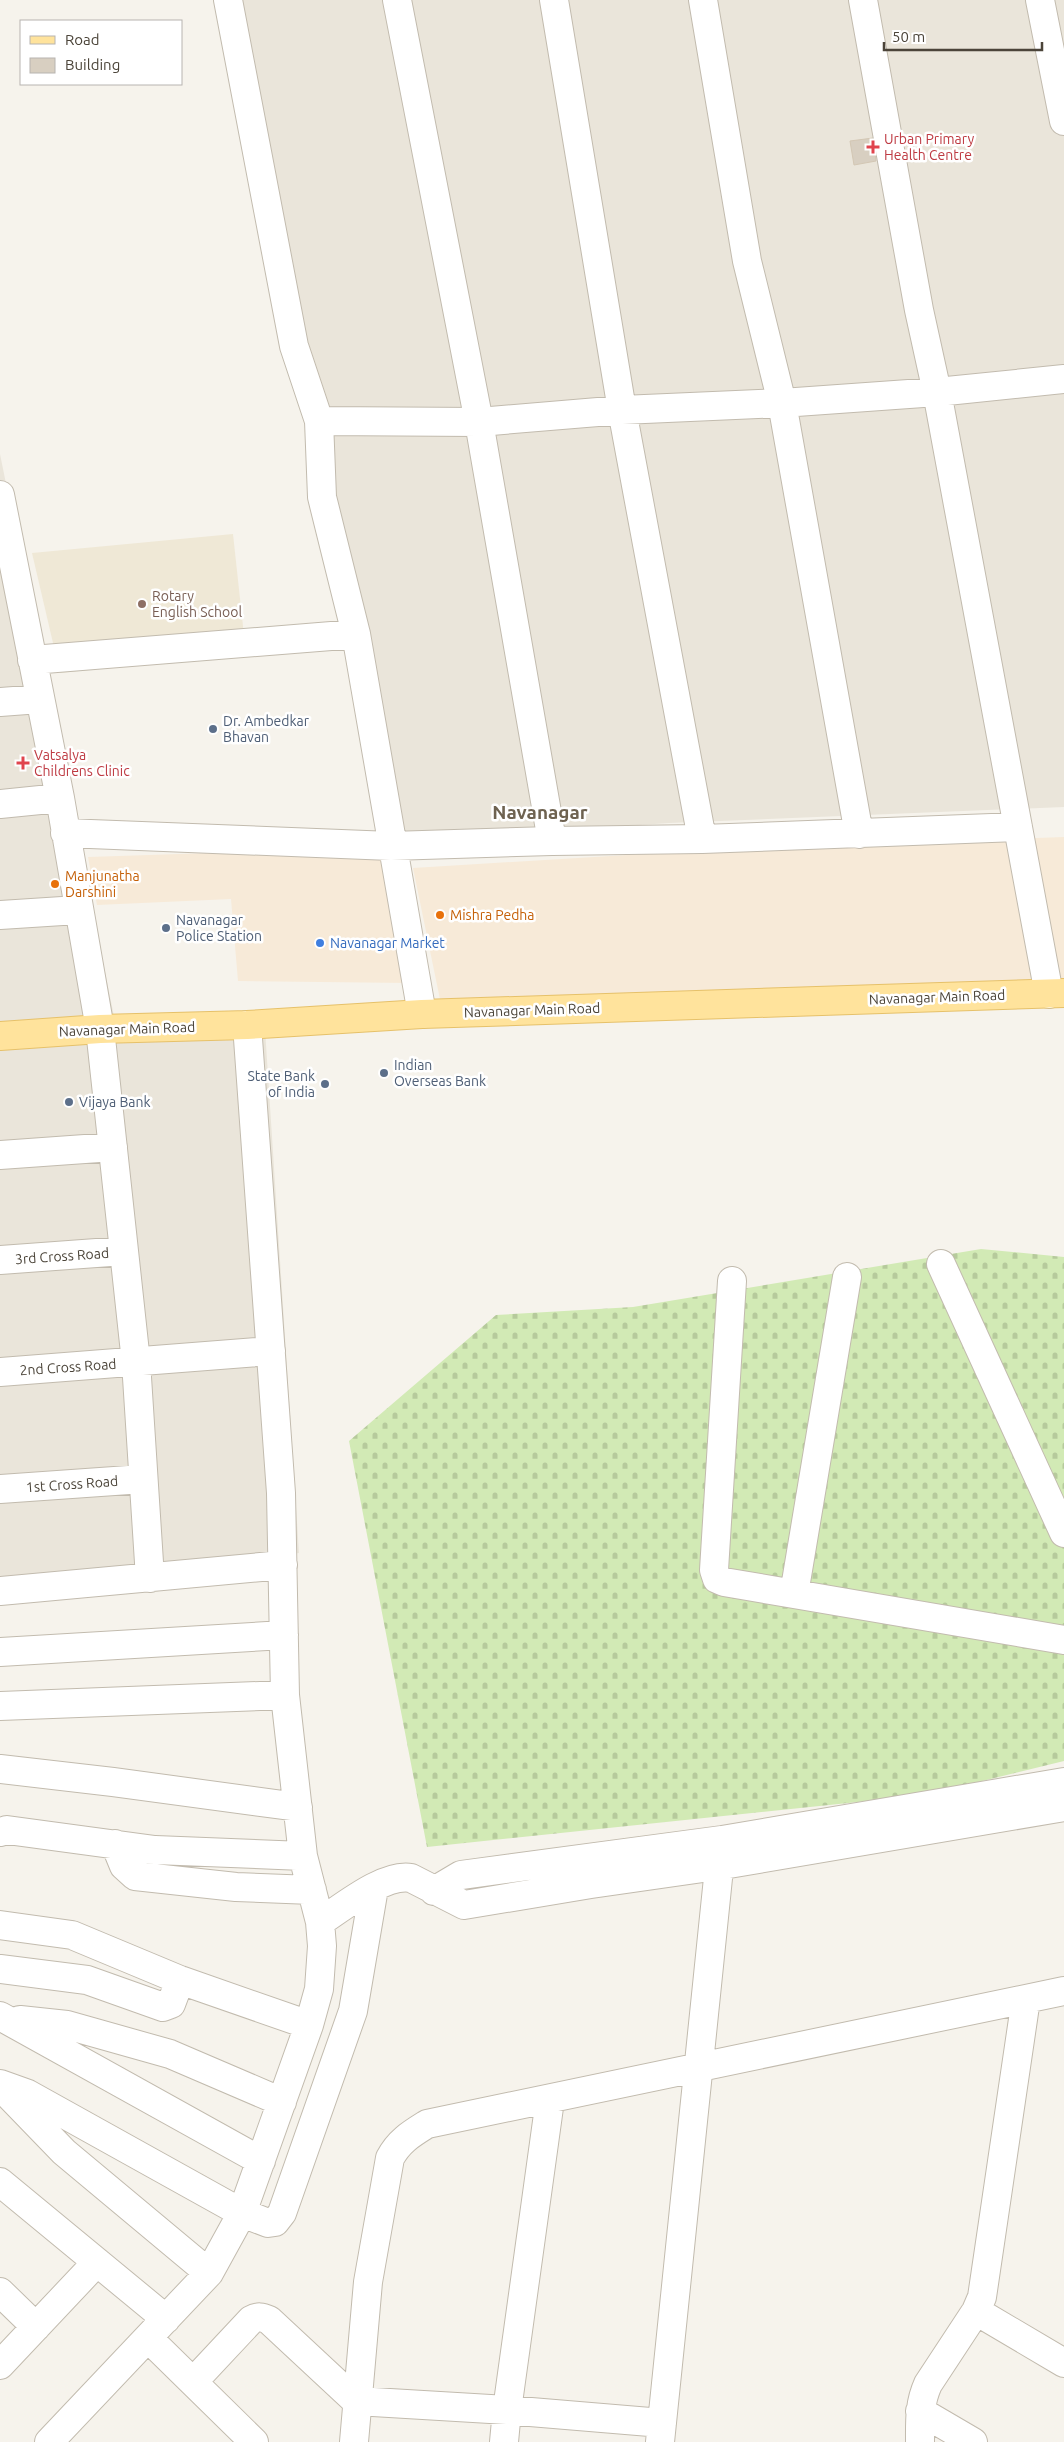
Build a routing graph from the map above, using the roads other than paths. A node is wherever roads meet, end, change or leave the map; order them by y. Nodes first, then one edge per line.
1 (228, 0) edge
2 (397, 0) edge
3 (554, 0) edge
4 (703, 0) edge
5 (863, 0) edge
6 (1040, 0) edge
7 (1064, 121) edge
8 (1064, 379) edge
9 (937, 392) junction
10 (782, 404) junction
11 (622, 410) junction
12 (319, 421) junction
13 (479, 422) junction
14 (0, 496) edge
15 (10, 598) edge
16 (356, 634) junction
17 (32, 660) junction
18 (40, 699) junction
19 (0, 702) edge
20 (60, 798) junction
21 (0, 804) edge
22 (1018, 827) junction
23 (65, 833) junction
24 (859, 834) junction
25 (702, 839) junction
26 (552, 841) junction
27 (392, 846) junction
28 (78, 910) junction
29 (0, 916) edge
30 (1056, 994) edge
31 (422, 1014) junction
32 (247, 1025) junction
33 (100, 1029) junction
34 (0, 1036) edge
35 (113, 1147) junction
36 (0, 1155) edge
37 (124, 1251) junction
38 (0, 1260) edge
39 (940, 1264) dead end
40 (847, 1277) dead end
41 (732, 1281) dead end
42 (271, 1351) junction
43 (136, 1362) junction
44 (0, 1372) edge
45 (143, 1479) junction
46 (0, 1488) edge
47 (1064, 1533) edge
48 (283, 1565) junction
49 (150, 1578) junction
50 (0, 1591) edge
51 (794, 1594) junction
52 (284, 1635) junction
53 (1064, 1640) edge
54 (0, 1652) edge
55 (285, 1695) junction
56 (0, 1706) edge
57 (0, 1769) edge
58 (1064, 1782) edge
59 (1064, 1807) edge
60 (298, 1808) junction
61 (0, 1832) edge
62 (115, 1844) junction
63 (720, 1853) junction
64 (303, 1856) junction
65 (374, 1888) junction
66 (312, 1890) junction
67 (320, 1922) junction
68 (0, 1925) edge
69 (0, 1970) edge
70 (180, 1980) junction
71 (1064, 1991) edge
72 (1026, 1999) junction
73 (6, 2018) edge
74 (309, 2025) junction
75 (697, 2068) junction
76 (0, 2085) edge
77 (550, 2100) junction
78 (282, 2102) junction
79 (261, 2161) junction
80 (0, 2182) edge
81 (242, 2213) junction
82 (97, 2262) junction
83 (209, 2273) junction
84 (0, 2292) edge
85 (976, 2312) junction
86 (36, 2327) junction
87 (157, 2328) junction
88 (1064, 2363) edge
89 (0, 2365) edge
90 (193, 2382) junction
91 (356, 2401) junction
92 (507, 2410) junction
93 (920, 2411) junction
94 (661, 2432) edge
95 (49, 2442) edge
96 (254, 2442) edge
97 (354, 2442) edge
98 (504, 2442) edge
99 (920, 2442) edge
100 (973, 2442) edge

1 - 12 street
2 - 13 street
3 - 11 street
4 - 10 street
5 - 9 street
6 - 7 street
8 - 9 street
9 - 10 street
9 - 22 street
10 - 11 street
10 - 24 street
11 - 13 street
11 - 25 street
12 - 13 street
12 - 16 street
13 - 26 street
14 - 15 street
15 - 17 street
16 - 17 street
16 - 27 street
17 - 18 street
18 - 19 street
18 - 20 street
20 - 21 street
20 - 23 street
22 - 24 street
22 - 30 street
23 - 27 street
23 - 28 street
24 - 25 street
25 - 26 street
26 - 27 street
27 - 31 street
28 - 29 street
28 - 33 street
30 - 31 main road, Navanagar Main Road
31 - 32 main road, Navanagar Main Road
32 - 33 main road, Navanagar Main Road
32 - 42 street
33 - 34 main road, Navanagar Main Road
33 - 35 street
35 - 36 street
35 - 37 street
37 - 38 street, 3rd Cross Road
37 - 43 street
39 - 47 street
40 - 51 street
41 - 51 street
42 - 43 street, 2nd Cross Road
42 - 48 street
43 - 44 street, 2nd Cross Road
43 - 45 street
45 - 46 street, 1st Cross Road
45 - 49 street
48 - 49 street
48 - 52 street
49 - 50 street
51 - 53 street
52 - 54 street
52 - 55 street
55 - 56 street
55 - 60 street
57 - 60 street
58 - 63 street
59 - 63 street
60 - 64 street
61 - 62 street
62 - 64 street
62 - 66 street
63 - 65 street
63 - 75 street
64 - 66 street
65 - 67 street
65 - 81 street
66 - 67 street
67 - 74 street
68 - 70 street
69 - 70 street
70 - 74 street
71 - 72 street
72 - 75 street
72 - 85 street
73 - 78 street
73 - 79 street
74 - 78 street
75 - 77 street
75 - 94 street
76 - 81 street
76 - 83 street
77 - 91 street
77 - 92 street
78 - 79 street
79 - 81 street
80 - 82 street
81 - 83 street
82 - 86 street
82 - 87 street
83 - 87 street
84 - 86 street
85 - 88 street
85 - 93 street
86 - 89 street
87 - 90 street
87 - 95 street
90 - 91 street
90 - 96 street
91 - 92 street
91 - 97 street
92 - 94 street
92 - 98 street
93 - 99 street
93 - 100 street

